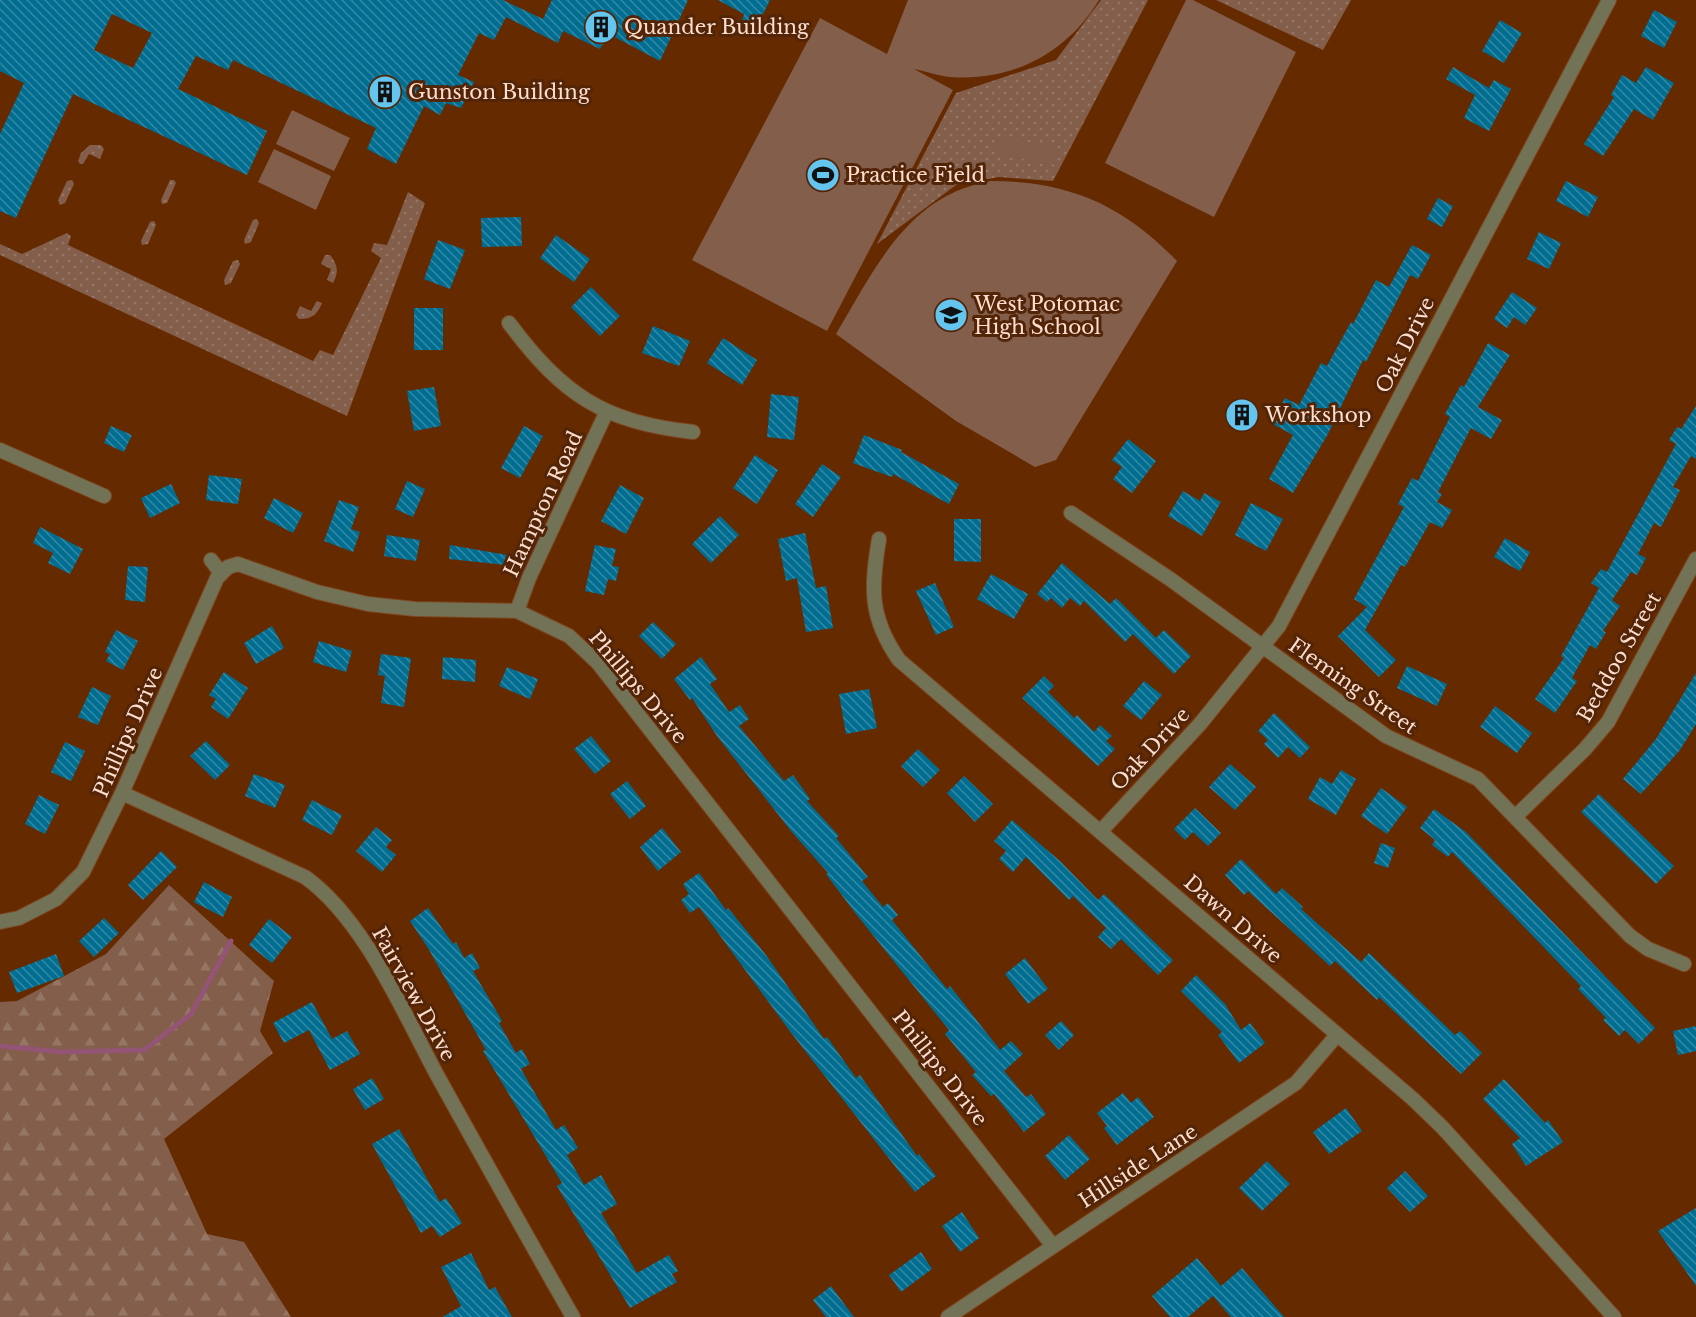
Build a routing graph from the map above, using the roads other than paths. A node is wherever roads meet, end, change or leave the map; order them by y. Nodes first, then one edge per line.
1 (1609, 0) edge
2 (509, 323) dead end
3 (606, 413) junction
4 (693, 432) dead end
5 (0, 450) edge
6 (104, 496) dead end
7 (1071, 513) dead end
8 (879, 539) dead end
9 (1696, 559) edge
10 (211, 560) dead end
11 (221, 573) junction
12 (517, 611) junction
13 (1263, 647) junction
14 (122, 793) junction
15 (1515, 816) junction
16 (1101, 831) junction
17 (0, 922) edge
18 (1684, 964) dead end
19 (1337, 1035) junction
20 (1053, 1246) junction
21 (573, 1317) edge
22 (948, 1317) edge
23 (1614, 1317) edge

1 - 13 street, Oak Drive
2 - 3 street
3 - 4 street
3 - 12 street, Hampton Road
5 - 6 street
7 - 13 street, Fleming Street
8 - 16 street, Dawn Drive
9 - 15 street, Beddoo Street
10 - 11 street
11 - 12 street, Phillips Drive
11 - 14 street, Phillips Drive
12 - 20 street, Phillips Drive
13 - 15 street, Fleming Street
13 - 16 street, Oak Drive
14 - 17 street, Phillips Drive
14 - 21 street, Fairview Drive
15 - 18 street, Fleming Street
16 - 19 street, Dawn Drive
19 - 20 street, Hillside Lane
19 - 23 street, Dawn Drive
20 - 22 street, Hillside Lane

